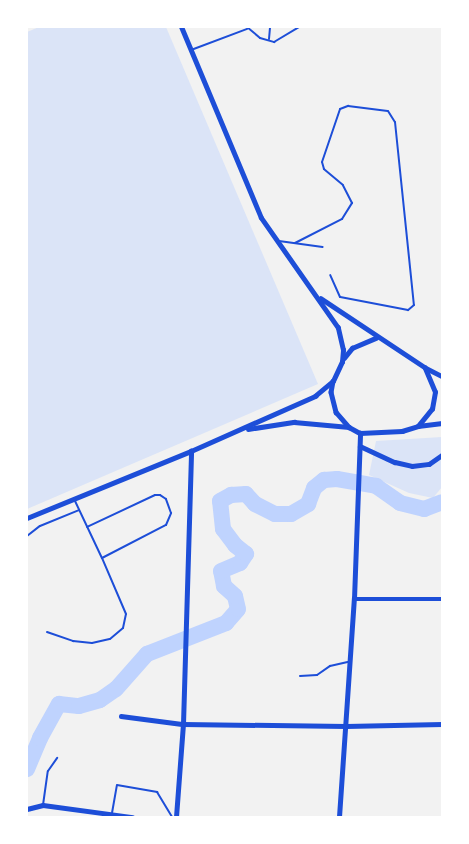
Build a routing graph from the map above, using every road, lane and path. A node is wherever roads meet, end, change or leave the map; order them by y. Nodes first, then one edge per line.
1 (181, 27) edge
2 (270, 27) edge
3 (299, 27) edge
4 (247, 28) edge
5 (268, 40) junction
6 (191, 50) junction
7 (276, 241) junction
8 (295, 243) junction
9 (323, 247) dead end
10 (330, 275) dead end
11 (318, 297) junction
12 (376, 338) junction
13 (342, 362) junction
14 (425, 368) junction
15 (442, 376) edge
16 (333, 381) junction
17 (440, 424) edge
18 (418, 426) junction
19 (349, 427) junction
20 (242, 429) junction
21 (442, 431) edge
22 (360, 433) junction
23 (360, 446) junction
24 (191, 451) junction
25 (442, 454) edge
26 (73, 498) junction
27 (79, 510) junction
28 (27, 518) edge
29 (87, 527) junction
30 (27, 536) edge
31 (102, 558) junction
32 (354, 599) junction
33 (442, 599) edge
34 (47, 632) dead end
35 (351, 662) junction
36 (300, 676) dead end
37 (121, 716) dead end
38 (183, 724) junction
39 (442, 724) edge
40 (346, 726) junction
41 (57, 758) dead end
42 (43, 805) junction
43 (27, 809) edge
44 (112, 814) junction
45 (132, 817) edge
46 (174, 817) edge
47 (339, 817) edge

1 - 6 street
2 - 5 lane
3 - 5 lane
4 - 5 lane
4 - 6 lane
6 - 7 street
7 - 8 lane
7 - 11 street
8 - 9 lane
8 - 10 lane
11 - 12 street
11 - 13 street
12 - 13 street
12 - 14 street
13 - 16 street
14 - 15 street
14 - 18 street
16 - 19 street
16 - 20 street
17 - 18 street
17 - 21 street
18 - 22 street
19 - 20 street
19 - 22 street
20 - 24 street
22 - 23 street
23 - 25 street
23 - 32 street
24 - 26 street
24 - 38 street
26 - 27 lane
26 - 28 street
27 - 29 lane
27 - 30 lane
29 - 31 lane
29 - 31 lane
31 - 34 lane
32 - 33 street
32 - 35 street
35 - 36 lane
35 - 40 street
37 - 38 street
38 - 40 street
38 - 46 street
39 - 40 street
40 - 47 street
41 - 42 lane
42 - 43 street
42 - 44 street
44 - 45 street
44 - 46 lane

